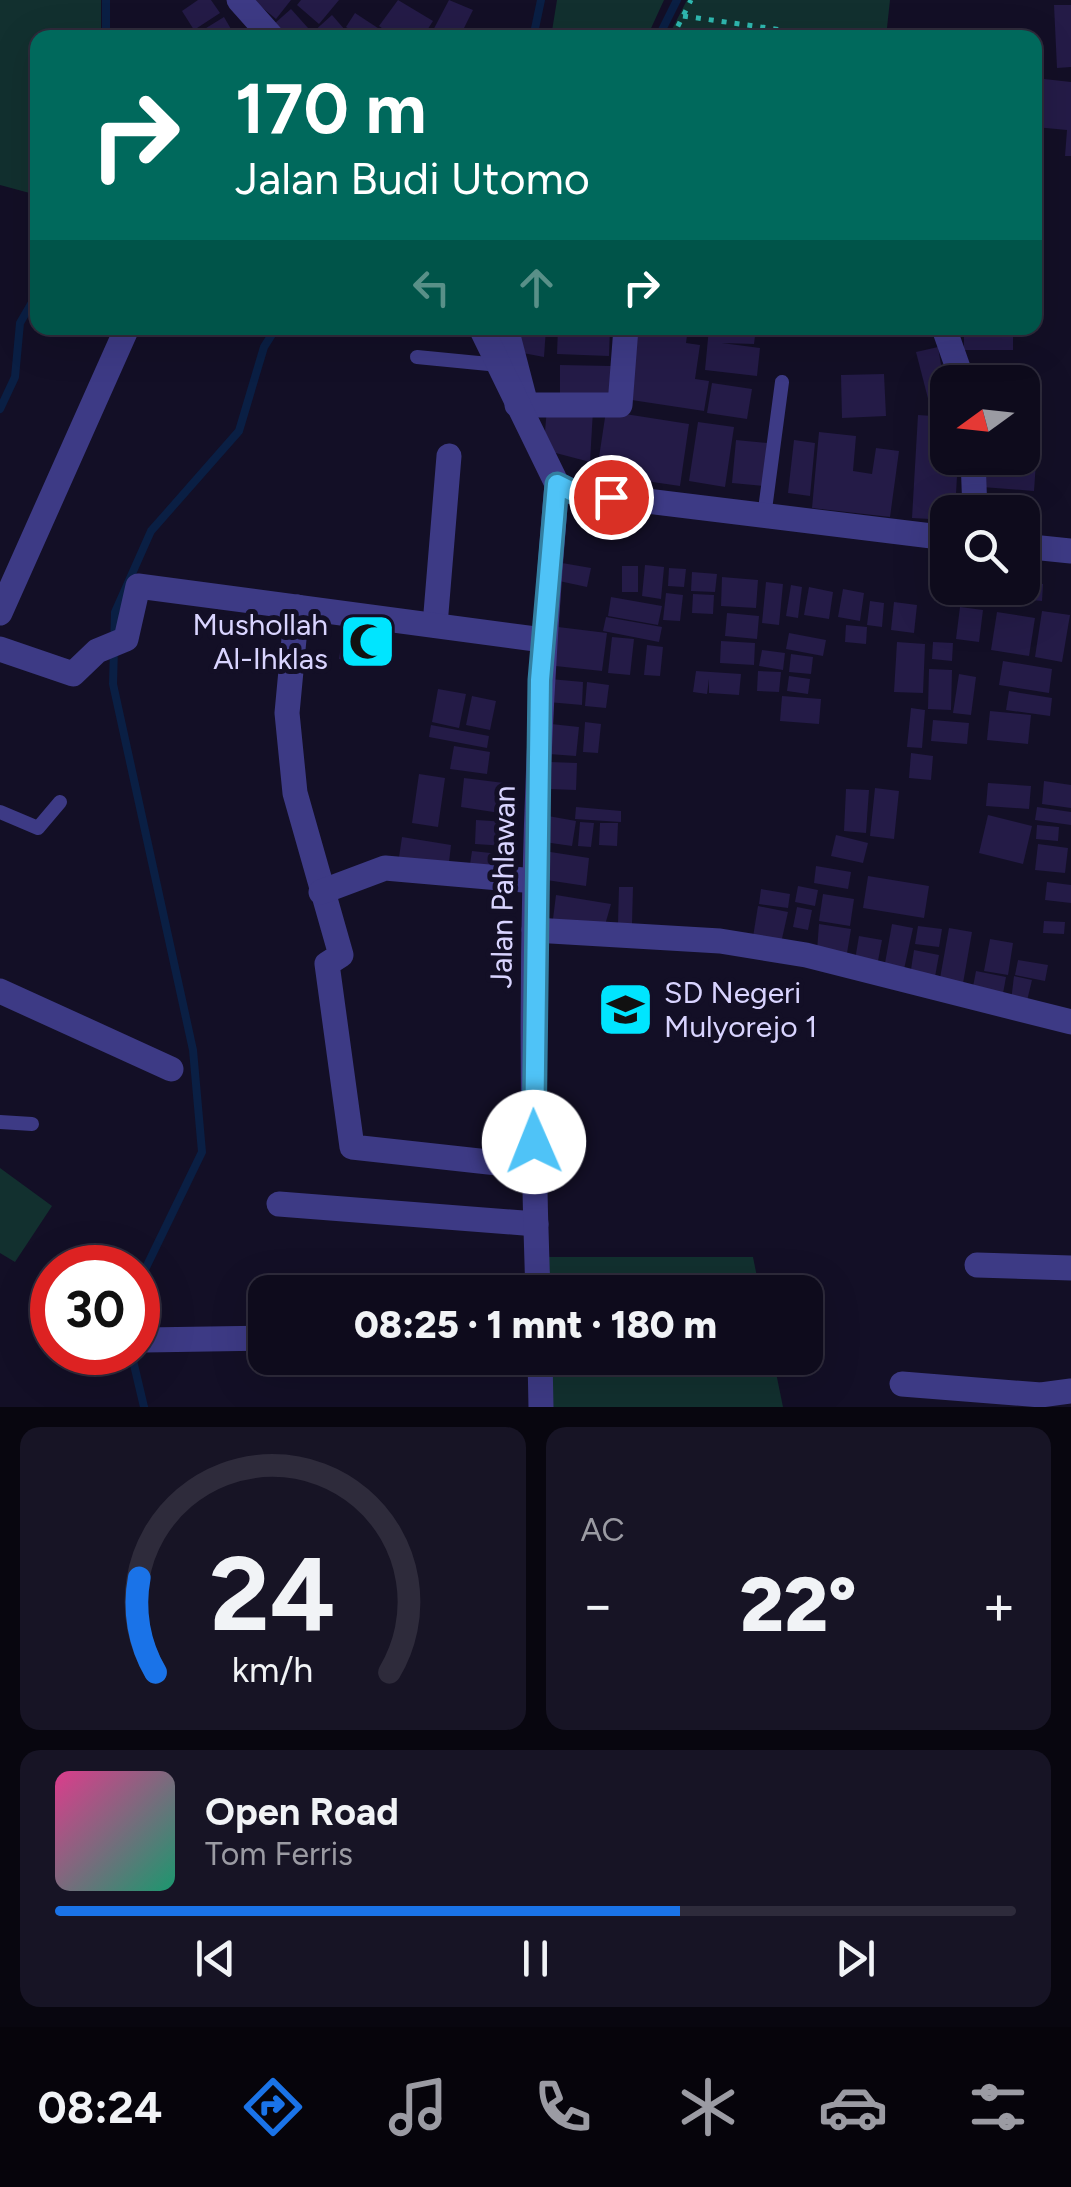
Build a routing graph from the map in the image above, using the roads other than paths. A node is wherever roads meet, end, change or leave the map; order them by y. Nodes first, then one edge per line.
1 (240, 0) edge
2 (266, 30) edge
3 (123, 335) edge
4 (484, 335) edge
5 (507, 335) edge
6 (625, 335) edge
7 (946, 335) edge
8 (417, 357) dead end
9 (957, 365) edge
10 (498, 366) junction
11 (782, 382) dead end
12 (521, 403) junction
13 (449, 456) dead end
14 (557, 484) junction
15 (764, 517) junction
16 (930, 536) edge
17 (1040, 548) edge
18 (1071, 551) edge
19 (297, 607) junction
20 (0, 613) edge
21 (435, 625) junction
22 (543, 640) junction
23 (0, 650) edge
24 (60, 802) dead end
25 (0, 812) edge
26 (535, 881) junction
27 (321, 892) junction
28 (534, 930) junction
29 (0, 991) edge
30 (1071, 1022) edge
31 (170, 1070) dead end
32 (0, 1122) edge
33 (32, 1124) dead end
34 (534, 1167) junction
35 (279, 1204) dead end
36 (536, 1224) junction
37 (976, 1265) dead end
38 (1071, 1268) edge
39 (538, 1275) edge
40 (248, 1338) edge
41 (160, 1340) edge
42 (540, 1375) edge
43 (902, 1384) dead end
44 (1071, 1391) edge
45 (540, 1407) edge

1 - 2 street
3 - 20 street
4 - 10 street
5 - 12 street
6 - 12 street
7 - 9 street
8 - 10 lane
10 - 12 street
11 - 15 lane
12 - 14 street
13 - 21 street
14 - 15 street
14 - 22 street, Jalan Pahlawan
15 - 16 street
17 - 18 street
19 - 21 street
19 - 23 street
19 - 27 street
21 - 22 street
22 - 26 street, Jalan Pahlawan
24 - 25 lane
26 - 27 street
26 - 28 street, Jalan Pahlawan
27 - 34 street
28 - 30 street
28 - 34 street, Jalan Pahlawan
29 - 31 street
32 - 33 lane
34 - 36 street, Jalan Pahlawan
35 - 36 street
36 - 39 street, Jalan Pahlawan
37 - 38 street
40 - 41 street
42 - 45 street
43 - 44 street

